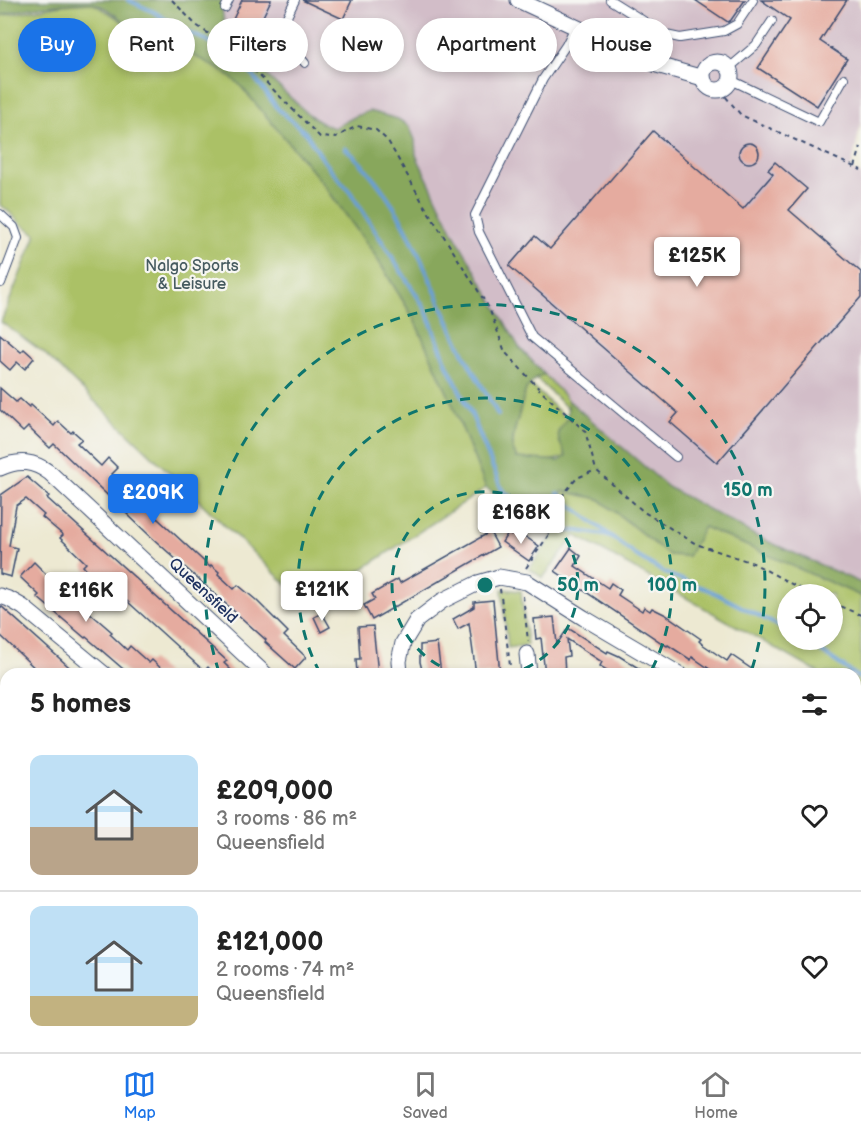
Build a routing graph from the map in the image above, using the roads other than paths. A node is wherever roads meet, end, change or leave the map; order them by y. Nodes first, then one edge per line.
1 (229, 0) edge
2 (295, 0) edge
3 (518, 0) edge
4 (610, 0) edge
5 (753, 0) edge
6 (225, 8) dead end
7 (286, 18) edge
8 (772, 21) dead end
9 (569, 24) edge
10 (569, 39) edge
11 (673, 70) edge
12 (703, 78) junction
13 (844, 78) dead end
14 (727, 79) junction
15 (0, 214) edge
16 (1, 283) edge
17 (676, 457) dead end
18 (0, 468) edge
19 (0, 597) edge
20 (526, 654) dead end
21 (97, 668) edge
22 (259, 668) edge
23 (400, 668) edge
24 (528, 668) edge
25 (670, 668) edge

1 - 6 lane
2 - 7 lane
3 - 9 street
4 - 5 lane
8 - 14 lane
10 - 17 lane
11 - 12 street
12 - 14 street
12 - 14 street
13 - 14 lane
15 - 16 lane
18 - 22 street, Queensfield
19 - 21 street
20 - 24 street
23 - 25 street

